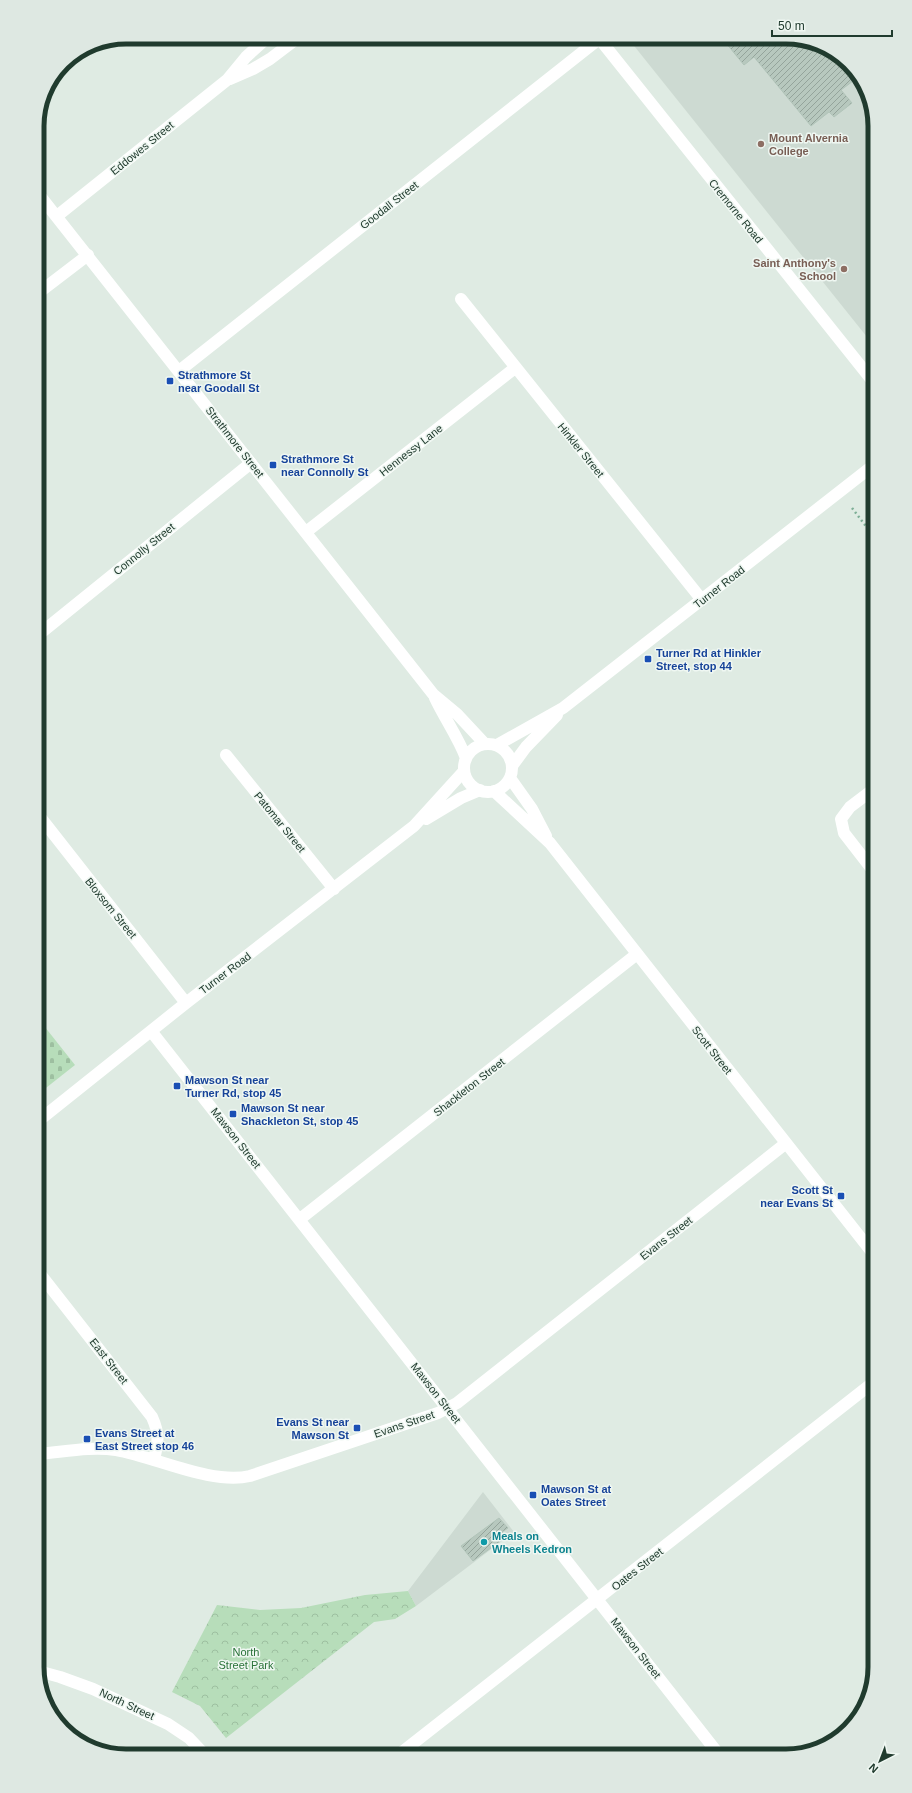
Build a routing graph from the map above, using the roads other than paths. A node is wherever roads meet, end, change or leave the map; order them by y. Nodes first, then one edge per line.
1 (260, 44) edge
2 (289, 44) edge
3 (591, 44) edge
4 (604, 44) edge
5 (227, 80) junction
6 (44, 200) edge
7 (57, 216) junction
8 (88, 255) junction
9 (44, 289) edge
10 (461, 299) dead end
11 (515, 368) junction
12 (179, 371) junction
13 (868, 375) edge
14 (251, 463) junction
15 (868, 470) edge
16 (306, 532) junction
17 (702, 600) junction
18 (44, 630) edge
19 (433, 694) junction
20 (563, 708) junction
21 (491, 744) junction
22 (226, 755) dead end
23 (466, 758) junction
24 (464, 771) junction
25 (511, 772) junction
26 (480, 790) junction
27 (494, 791) junction
28 (868, 793) edge
29 (44, 822) edge
30 (414, 826) junction
31 (550, 843) junction
32 (868, 864) edge
33 (334, 890) junction
34 (637, 954) junction
35 (186, 1003) junction
36 (151, 1031) junction
37 (44, 1116) edge
38 (785, 1144) junction
39 (300, 1219) junction
40 (868, 1247) edge
41 (44, 1279) edge
42 (868, 1387) edge
43 (448, 1408) junction
44 (44, 1453) edge
45 (154, 1460) junction
46 (598, 1599) junction
47 (45, 1673) edge
48 (199, 1749) edge
49 (406, 1749) edge
50 (715, 1749) edge

1 - 5 street, Eddowes Street
2 - 5 street, Eddowes Street
3 - 12 street, Goodall Street
4 - 13 street, Cremorne Road
5 - 7 street, Eddowes Street
6 - 7 street, Strathmore Street
7 - 8 street, Strathmore Street
8 - 9 street
8 - 12 street, Strathmore Street
10 - 11 street, Hinkler Street
11 - 16 street, Hennessy Lane
11 - 17 street, Hinkler Street
12 - 14 street, Strathmore Street
14 - 16 street, Strathmore Street
14 - 18 street, Connolly Street
15 - 17 street, Turner Road
16 - 19 street, Strathmore Street
17 - 20 street, Turner Road
19 - 21 street, Strathmore Street
19 - 23 street, Strathmore Street
20 - 21 street, Turner Road
20 - 25 street, Turner Road
21 - 23 street, Turner Road
21 - 25 street
22 - 33 street, Patomar Street
23 - 24 street
24 - 26 street
24 - 30 street, Turner Road
25 - 27 street, Turner Road
25 - 31 street, Scott Street
26 - 27 street, Turner Road
26 - 30 street, Turner Road
27 - 31 street, Scott Street
28 - 32 street
29 - 35 street, Bloxsom Street
30 - 33 street, Turner Road
31 - 34 street, Scott Street
33 - 35 street, Turner Road
34 - 38 street, Scott Street
34 - 39 street, Shackleton Street
35 - 36 street, Turner Road
36 - 37 street, Turner Road
36 - 39 street, Mawson Street
38 - 40 street, Scott Street
38 - 43 street, Evans Street
39 - 43 street, Mawson Street
41 - 45 street, East Street
42 - 46 street, Oates Street
43 - 45 street, Evans Street
43 - 46 street, Mawson Street
44 - 45 street, Evans Street
46 - 49 street, Oates Street
46 - 50 street, Mawson Street
47 - 48 street, North Street

